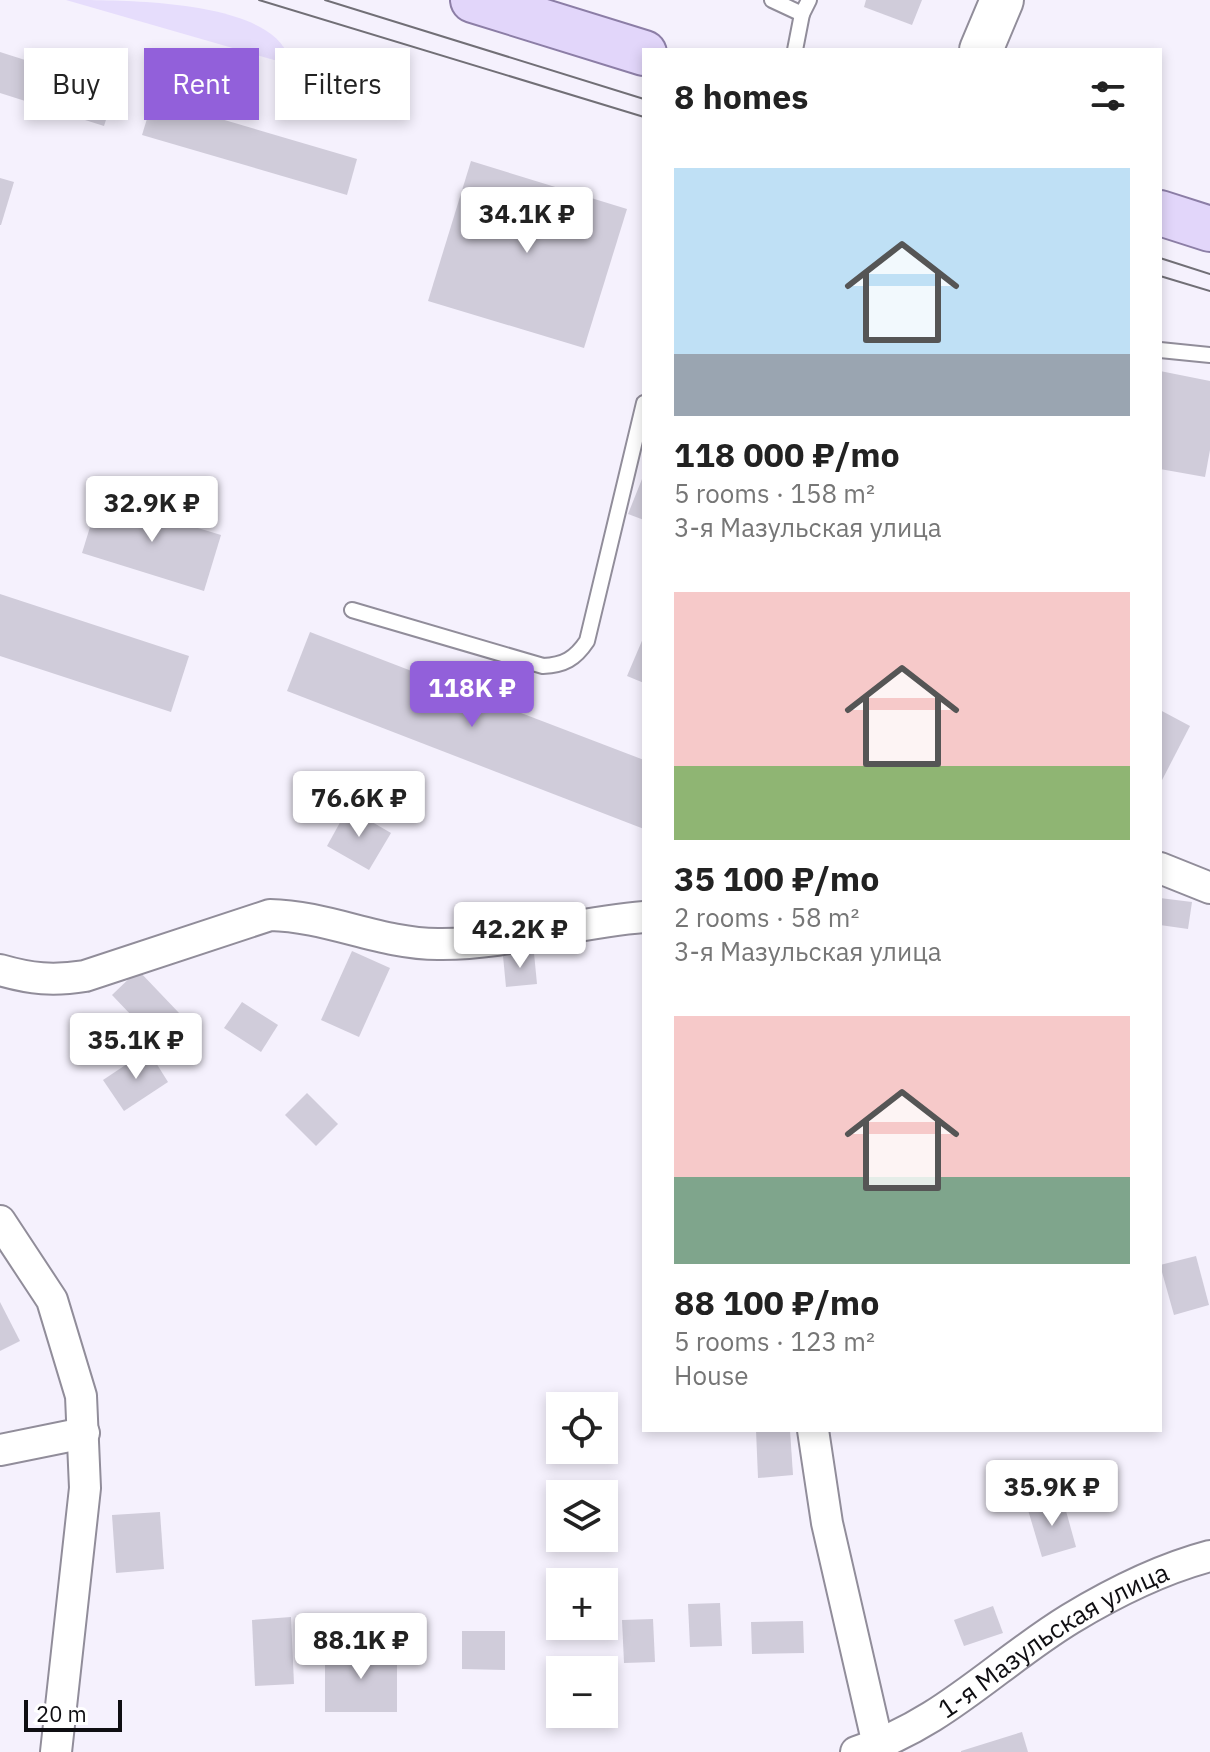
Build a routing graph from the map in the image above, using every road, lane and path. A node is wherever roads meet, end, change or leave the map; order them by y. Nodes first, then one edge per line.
1 (473, 0) edge
2 (772, 0) edge
3 (1002, 0) edge
4 (806, 7) edge
5 (796, 48) edge
6 (982, 48) edge
7 (642, 52) edge
8 (1162, 214) edge
9 (1210, 229) edge
10 (1162, 350) edge
11 (1210, 355) edge
12 (642, 411) edge
13 (352, 610) dead end
14 (1162, 869) edge
15 (1210, 888) edge
16 (642, 917) edge
17 (0, 970) edge
18 (0, 1221) edge
19 (813, 1432) edge
20 (84, 1433) junction
21 (0, 1450) edge
22 (1210, 1556) edge
23 (867, 1748) edge
24 (56, 1752) edge

1 - 7 main road
2 - 4 lane
3 - 6 street
4 - 5 lane
8 - 9 main road
10 - 11 lane
12 - 13 lane
14 - 15 street
16 - 17 street
18 - 20 street
19 - 23 street
20 - 21 street
20 - 24 street
22 - 23 street, 1-я Мазульская улица

